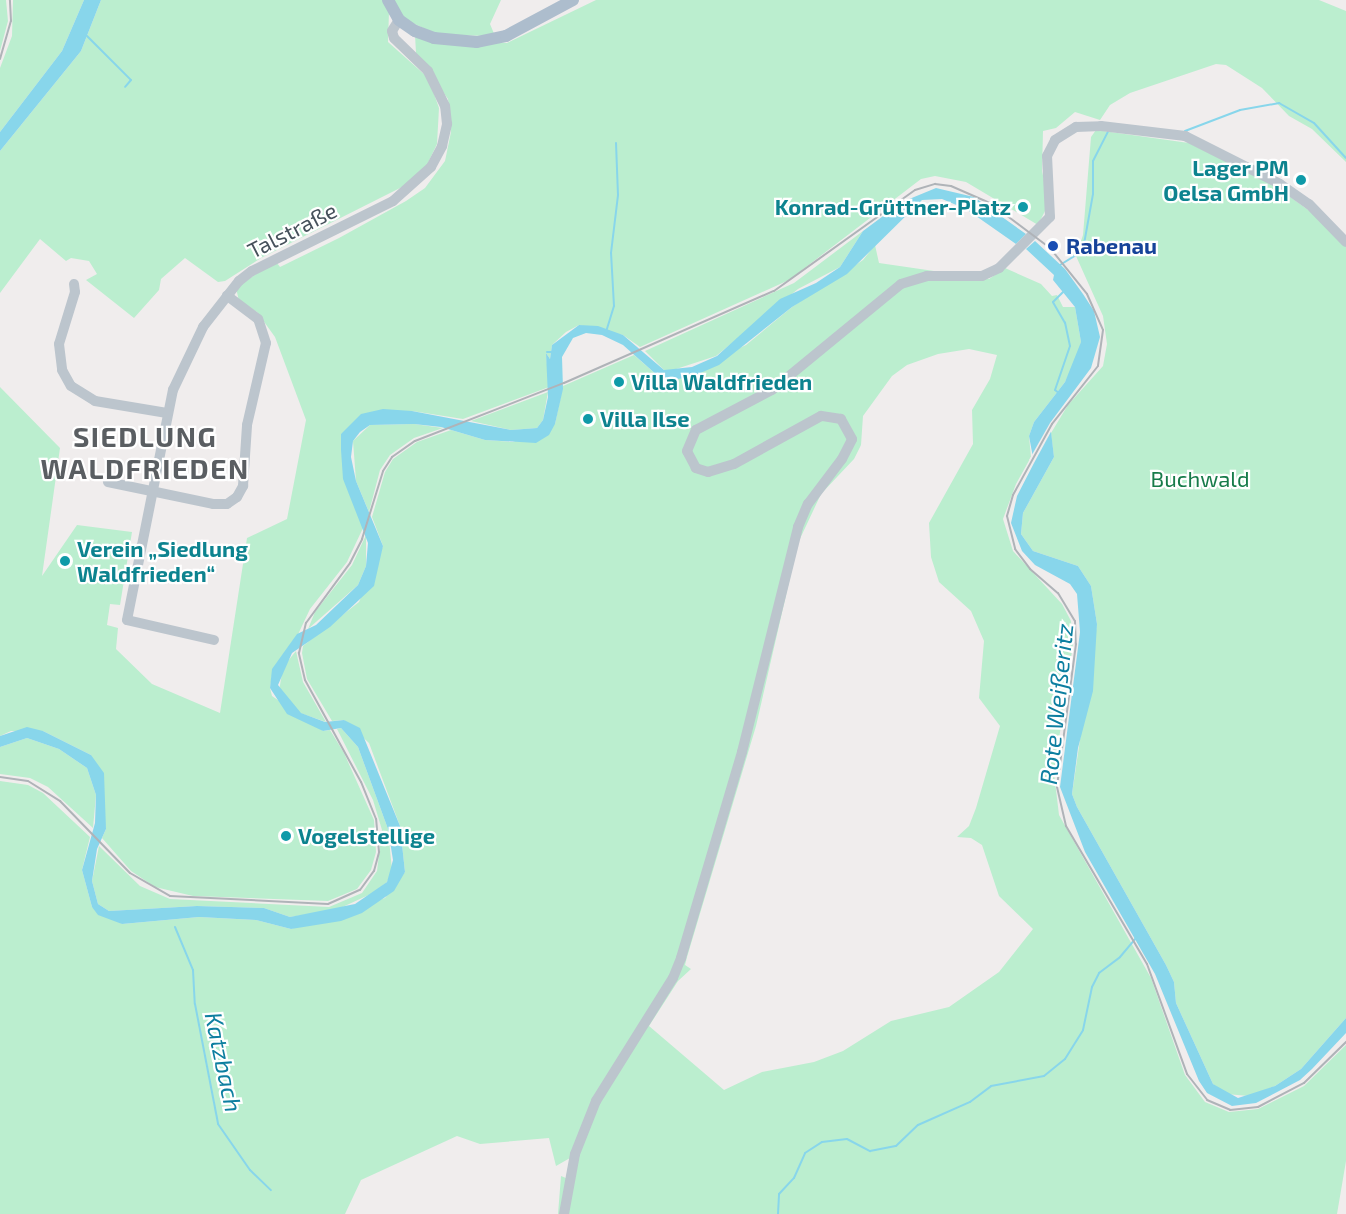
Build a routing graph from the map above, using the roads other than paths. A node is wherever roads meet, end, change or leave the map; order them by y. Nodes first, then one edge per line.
1 (388, 0) edge
2 (573, 0) edge
3 (399, 20) junction
4 (1346, 242) edge
5 (74, 284) dead end
6 (227, 296) junction
7 (167, 413) junction
8 (108, 482) dead end
9 (151, 492) junction
10 (214, 640) dead end
11 (564, 1214) edge

1 - 3 main road
2 - 3 main road
3 - 6 street, Talstraße
4 - 11 street
5 - 7 street
6 - 7 street, Talstraße
6 - 9 street
7 - 9 street, Talstraße
8 - 9 street
9 - 10 street, Talstraße

